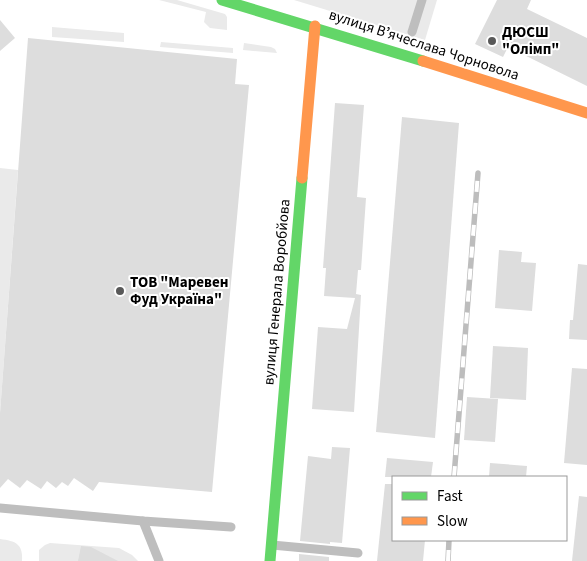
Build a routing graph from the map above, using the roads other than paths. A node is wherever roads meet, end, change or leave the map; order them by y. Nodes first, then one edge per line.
1 (222, 0) edge
2 (422, 0) edge
3 (315, 26) junction
4 (412, 32) dead end
5 (587, 113) edge
6 (0, 508) edge
7 (143, 521) junction
8 (231, 527) dead end
9 (271, 545) junction
10 (358, 553) dead end
11 (159, 561) edge
12 (270, 561) edge

1 - 3 street, вулиця Вʼячеслава Чорновола
2 - 4 lane
3 - 5 street, вулиця Вʼячеслава Чорновола
3 - 9 street, вулиця Генерала Воробйова
6 - 7 lane
7 - 8 lane
7 - 11 lane
9 - 10 lane
9 - 12 street, вулиця Генерала Воробйова

